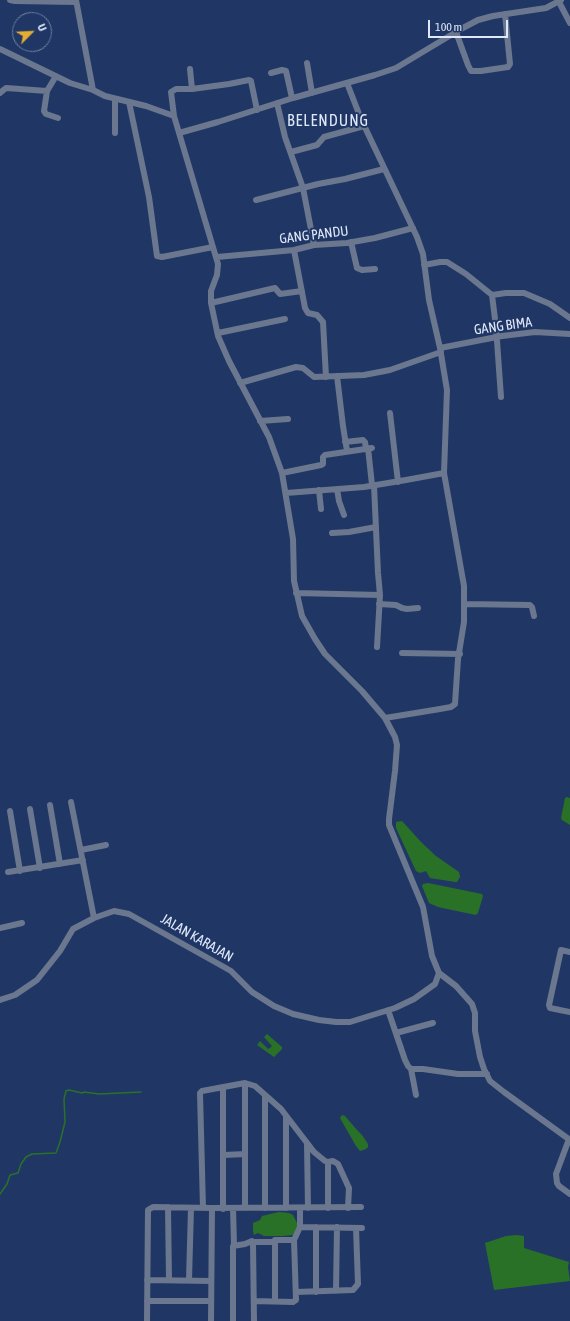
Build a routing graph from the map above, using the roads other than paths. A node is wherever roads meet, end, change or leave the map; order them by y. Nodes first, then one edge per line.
1 (10, 0) edge
2 (76, 1) edge
3 (560, 1) edge
4 (505, 14) junction
5 (570, 23) edge
6 (456, 32) junction
7 (0, 49) edge
8 (307, 63) dead end
9 (190, 69) dead end
10 (271, 73) dead end
11 (56, 76) junction
12 (347, 83) junction
13 (192, 89) junction
14 (93, 90) junction
15 (48, 91) junction
16 (0, 93) edge
17 (312, 93) junction
18 (292, 98) junction
19 (115, 99) junction
20 (129, 102) junction
21 (277, 103) junction
22 (257, 110) junction
23 (174, 116) junction
24 (58, 118) dead end
25 (364, 126) junction
26 (115, 133) dead end
27 (179, 133) junction
28 (291, 152) junction
29 (384, 169) junction
30 (303, 188) junction
31 (256, 200) dead end
32 (412, 228) junction
33 (351, 242) junction
34 (314, 245) junction
35 (213, 247) junction
36 (294, 250) junction
37 (217, 257) junction
38 (424, 265) junction
39 (375, 268) dead end
40 (302, 291) junction
41 (492, 295) junction
42 (211, 303) junction
43 (570, 318) edge
44 (285, 319) dead end
45 (218, 333) junction
46 (570, 334) edge
47 (497, 338) junction
48 (440, 350) junction
49 (337, 376) junction
50 (326, 377) junction
51 (240, 383) junction
52 (501, 397) dead end
53 (390, 413) dead end
54 (288, 419) dead end
55 (260, 421) junction
56 (345, 442) junction
57 (369, 448) junction
58 (347, 451) junction
59 (282, 473) junction
60 (444, 473) junction
61 (398, 482) junction
62 (373, 485) junction
63 (337, 489) junction
64 (319, 490) junction
65 (286, 493) junction
66 (321, 509) dead end
67 (344, 516) dead end
68 (376, 528) junction
69 (332, 533) dead end
70 (296, 593) junction
71 (380, 595) junction
72 (379, 604) junction
73 (465, 604) junction
74 (418, 608) dead end
75 (534, 616) dead end
76 (377, 647) dead end
77 (402, 653) dead end
78 (460, 654) junction
79 (384, 718) junction
80 (71, 802) dead end
81 (50, 805) dead end
82 (30, 809) dead end
83 (10, 811) dead end
84 (106, 845) dead end
85 (81, 850) junction
86 (83, 860) junction
87 (60, 864) junction
88 (40, 868) junction
89 (20, 871) junction
90 (8, 872) dead end
91 (94, 918) junction
92 (22, 923) dead end
93 (0, 928) edge
94 (570, 952) edge
95 (438, 973) junction
96 (0, 1000) edge
97 (388, 1010) junction
98 (570, 1011) edge
99 (433, 1023) dead end
100 (396, 1033) junction
101 (411, 1069) junction
102 (487, 1074) junction
103 (245, 1083) junction
104 (223, 1087) junction
105 (265, 1095) junction
106 (416, 1095) dead end
107 (286, 1117) junction
108 (570, 1140) edge
109 (307, 1143) junction
110 (245, 1154) junction
111 (224, 1155) junction
112 (328, 1162) junction
113 (570, 1194) edge
114 (168, 1207) junction
115 (361, 1207) dead end
116 (191, 1208) junction
117 (203, 1208) junction
118 (212, 1208) junction
119 (224, 1208) junction
120 (233, 1208) junction
121 (245, 1208) junction
122 (266, 1208) junction
123 (286, 1208) junction
124 (300, 1208) junction
125 (308, 1208) junction
126 (328, 1208) junction
127 (348, 1208) junction
128 (300, 1227) junction
129 (316, 1227) junction
130 (337, 1227) junction
131 (294, 1240) junction
132 (253, 1242) junction
133 (275, 1242) junction
134 (234, 1245) junction
135 (147, 1280) junction
136 (169, 1280) junction
137 (189, 1280) junction
138 (211, 1281) junction
139 (336, 1291) junction
140 (296, 1292) junction
141 (316, 1292) junction
142 (147, 1301) junction
143 (211, 1301) junction
144 (254, 1301) junction
145 (275, 1301) junction
146 (147, 1321) edge
147 (211, 1321) edge
148 (233, 1321) edge
149 (254, 1321) edge

1 - 2 street
2 - 14 street
3 - 4 street
3 - 5 street
4 - 6 street
4 - 6 street
6 - 12 street
7 - 11 street
8 - 17 street
9 - 13 street
10 - 18 street
11 - 14 street
11 - 15 street
12 - 17 street
12 - 25 street
13 - 22 street
13 - 23 street
14 - 19 street
15 - 16 street
15 - 24 street
17 - 18 street
18 - 21 street
19 - 20 street
19 - 26 street
20 - 23 street
20 - 35 street
21 - 22 street
21 - 28 street
22 - 27 street
23 - 27 street
25 - 28 street
25 - 29 street
27 - 35 street
28 - 30 street
29 - 30 street
29 - 32 street
30 - 31 street
30 - 34 street
32 - 33 street, GANG PANDU
32 - 38 street
33 - 34 street, GANG PANDU
33 - 39 street
34 - 36 street, GANG PANDU
35 - 37 street
36 - 37 street, GANG PANDU
36 - 40 street
37 - 42 street
38 - 41 street
38 - 48 street
40 - 42 street
40 - 50 street
41 - 43 street
41 - 47 street
42 - 45 street
44 - 45 street
45 - 51 street
46 - 47 street, GANG BIMA
47 - 48 street, GANG BIMA
47 - 52 street
48 - 49 street, GANG BIMA
48 - 60 street
49 - 50 street, GANG BIMA
49 - 56 street
50 - 51 street
51 - 55 street
53 - 61 street
54 - 55 street
55 - 59 street
56 - 57 street
56 - 58 street
57 - 58 street
57 - 62 street
58 - 59 street
59 - 65 street
60 - 61 street
60 - 73 street
61 - 62 street
62 - 63 street
62 - 68 street
63 - 64 street
63 - 67 street
64 - 65 street
64 - 66 street
65 - 70 street
68 - 69 street
68 - 71 street
70 - 71 street
70 - 79 street
71 - 72 street
72 - 74 street
72 - 76 street
73 - 75 street
73 - 78 street
77 - 78 street
78 - 79 street
79 - 95 street
80 - 85 street
81 - 87 street
82 - 88 street
83 - 89 street
84 - 85 street
85 - 86 street
86 - 87 street
86 - 91 street
87 - 88 street
88 - 89 street
89 - 90 street
91 - 96 street, JALAN KARAJAN
91 - 97 street, JALAN KARAJAN
92 - 93 street
94 - 98 street
95 - 97 street, JALAN KARAJAN
95 - 102 street
97 - 100 street
99 - 100 street
100 - 101 street
101 - 102 street
101 - 106 street
102 - 108 street
103 - 104 street
103 - 105 street
103 - 110 street
104 - 111 street
104 - 117 street
105 - 107 street
105 - 122 street
107 - 109 street
107 - 123 street
108 - 113 street
109 - 112 street
109 - 125 street
110 - 111 street
110 - 121 street
111 - 119 street
112 - 126 street
112 - 127 street
114 - 116 street
114 - 135 street
114 - 136 street
115 - 127 street
116 - 117 street
116 - 137 street
117 - 118 street
118 - 119 street
118 - 138 street
119 - 120 street
120 - 121 street
120 - 134 street
121 - 122 street
122 - 123 street
123 - 124 street
124 - 125 street
124 - 128 street
125 - 126 street
126 - 127 street
128 - 129 street
128 - 131 street
129 - 130 street
129 - 141 street
130 - 139 street
130 - 139 street
131 - 133 street
131 - 140 street
132 - 133 street
132 - 134 street
132 - 144 street
133 - 145 street
134 - 148 street
135 - 136 street
135 - 142 street
136 - 137 street
137 - 138 street
138 - 143 street
139 - 141 street
140 - 141 street
140 - 145 street
142 - 143 street
142 - 146 street
143 - 147 street
144 - 145 street
144 - 149 street

